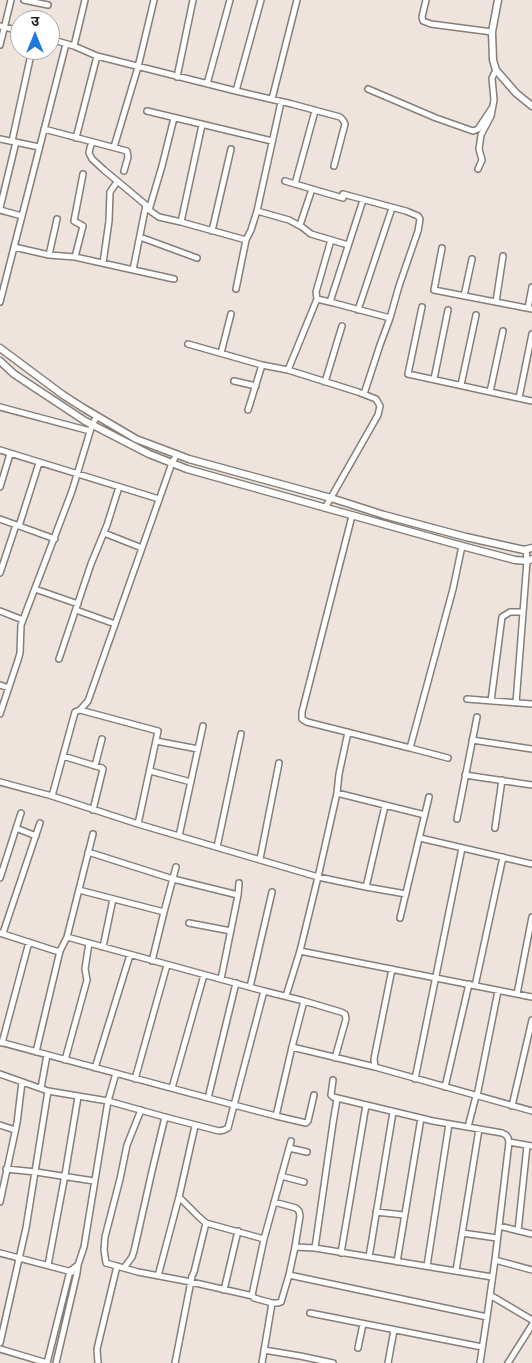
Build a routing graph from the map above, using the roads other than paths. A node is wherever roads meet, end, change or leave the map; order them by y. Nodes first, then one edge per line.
1 (11, 0) edge
2 (24, 0) edge
3 (85, 0) edge
4 (154, 0) edge
5 (193, 0) edge
6 (230, 0) edge
7 (261, 0) edge
8 (297, 0) edge
9 (426, 0) edge
10 (498, 0) edge
11 (48, 5) dead end
12 (2, 27) edge
13 (492, 32) junction
14 (60, 42) edge
15 (66, 44) junction
16 (0, 45) edge
17 (74, 46) junction
18 (97, 56) junction
19 (30, 60) edge
20 (138, 67) junction
21 (496, 70) junction
22 (177, 77) junction
23 (207, 84) junction
24 (368, 89) dead end
25 (236, 92) junction
26 (272, 100) junction
27 (281, 102) junction
28 (532, 106) edge
29 (492, 108) junction
30 (315, 111) junction
31 (147, 112) dead end
32 (174, 118) junction
33 (202, 124) junction
34 (44, 129) junction
35 (0, 138) edge
36 (76, 138) junction
37 (272, 141) junction
38 (14, 142) junction
39 (92, 142) junction
40 (39, 147) junction
41 (114, 147) junction
42 (232, 149) dead end
43 (334, 166) dead end
44 (478, 169) dead end
45 (124, 171) dead end
46 (83, 174) dead end
47 (285, 181) dead end
48 (117, 182) junction
49 (295, 184) junction
50 (312, 188) junction
51 (363, 200) junction
52 (148, 207) junction
53 (392, 208) junction
54 (0, 209) edge
55 (257, 211) junction
56 (22, 216) junction
57 (57, 219) dead end
58 (181, 222) junction
59 (300, 225) junction
60 (212, 231) junction
61 (140, 237) junction
62 (246, 240) junction
63 (331, 240) junction
64 (348, 245) junction
65 (14, 247) junction
66 (442, 248) dead end
67 (49, 254) junction
68 (503, 256) dead end
69 (75, 257) junction
70 (197, 258) dead end
71 (472, 259) dead end
72 (104, 263) junction
73 (132, 270) junction
74 (174, 279) dead end
75 (532, 287) edge
76 (236, 289) dead end
77 (464, 296) junction
78 (316, 299) junction
79 (0, 302) edge
80 (330, 302) junction
81 (496, 302) junction
82 (422, 307) dead end
83 (530, 309) edge
84 (358, 310) junction
85 (448, 310) dead end
86 (231, 314) dead end
87 (476, 315) dead end
88 (390, 318) junction
89 (342, 326) dead end
90 (502, 331) dead end
91 (532, 334) edge
92 (188, 344) dead end
93 (0, 348) edge
94 (221, 353) junction
95 (0, 361) edge
96 (262, 365) junction
97 (288, 370) junction
98 (434, 379) junction
99 (234, 381) dead end
100 (325, 382) junction
101 (461, 385) junction
102 (256, 386) junction
103 (490, 392) junction
104 (364, 394) junction
105 (519, 398) junction
106 (532, 401) edge
107 (0, 407) edge
108 (248, 410) dead end
109 (97, 416) junction
110 (91, 428) junction
111 (0, 450) edge
112 (10, 454) junction
113 (177, 454) junction
114 (39, 463) junction
115 (172, 463) junction
116 (77, 474) junction
117 (0, 487) edge
118 (119, 487) junction
119 (331, 498) junction
120 (159, 499) junction
121 (325, 508) junction
122 (352, 516) junction
123 (0, 519) edge
124 (18, 525) junction
125 (104, 533) junction
126 (55, 539) junction
127 (462, 546) junction
128 (142, 548) junction
129 (529, 549) edge
130 (529, 560) edge
131 (0, 572) edge
132 (35, 589) junction
133 (78, 604) junction
134 (76, 610) junction
135 (0, 611) edge
136 (523, 612) junction
137 (23, 620) junction
138 (115, 624) junction
139 (59, 659) dead end
140 (0, 685) edge
141 (9, 688) junction
142 (467, 699) dead end
143 (491, 701) junction
144 (516, 703) junction
145 (532, 704) edge
146 (80, 710) junction
147 (0, 714) edge
148 (477, 717) dead end
149 (203, 726) dead end
150 (348, 732) junction
151 (241, 734) dead end
152 (102, 739) dead end
153 (472, 740) junction
154 (156, 741) junction
155 (410, 748) junction
156 (198, 749) junction
157 (532, 749) edge
158 (63, 756) junction
159 (448, 758) dead end
160 (279, 763) dead end
161 (95, 766) junction
162 (150, 771) junction
163 (465, 775) junction
164 (502, 780) junction
165 (0, 782) edge
166 (191, 782) junction
167 (532, 785) edge
168 (337, 793) junction
169 (52, 796) junction
170 (429, 797) dead end
171 (385, 806) junction
172 (94, 810) junction
173 (21, 813) dead end
174 (425, 815) junction
175 (457, 819) dead end
176 (40, 823) dead end
177 (138, 824) junction
178 (16, 828) junction
179 (495, 828) dead end
180 (93, 834) dead end
181 (36, 836) junction
182 (179, 836) junction
183 (420, 838) junction
184 (217, 847) junction
185 (462, 848) junction
186 (88, 852) junction
187 (503, 857) junction
188 (260, 859) junction
189 (532, 864) edge
190 (176, 867) dead end
191 (318, 877) junction
192 (0, 878) edge
193 (173, 879) junction
194 (239, 883) dead end
195 (366, 887) junction
196 (79, 890) junction
197 (272, 892) dead end
198 (406, 894) junction
199 (238, 895) junction
200 (113, 899) junction
201 (164, 912) junction
202 (532, 917) edge
203 (400, 918) dead end
204 (189, 923) dead end
205 (231, 932) junction
206 (2, 933) edge
207 (67, 937) junction
208 (30, 942) junction
209 (89, 943) junction
210 (103, 947) junction
211 (60, 951) junction
212 (300, 951) junction
213 (130, 955) junction
214 (152, 961) junction
215 (167, 965) junction
216 (392, 969) junction
217 (204, 975) junction
218 (436, 978) junction
219 (221, 979) junction
220 (236, 984) junction
221 (468, 984) junction
222 (476, 986) junction
223 (250, 987) junction
224 (498, 990) junction
225 (264, 991) junction
226 (517, 994) junction
227 (286, 996) junction
228 (532, 997) edge
229 (304, 1000) junction
230 (532, 1020) edge
231 (1, 1043) edge
232 (292, 1047) junction
233 (36, 1052) junction
234 (47, 1055) junction
235 (335, 1058) junction
236 (65, 1060) junction
237 (375, 1067) junction
238 (95, 1068) junction
239 (116, 1073) junction
240 (0, 1074) edge
241 (135, 1079) junction
242 (333, 1080) dead end
243 (415, 1080) junction
244 (22, 1082) junction
245 (41, 1088) junction
246 (172, 1088) junction
247 (445, 1088) junction
248 (48, 1091) junction
249 (314, 1095) dead end
250 (477, 1096) junction
251 (78, 1097) junction
252 (208, 1098) junction
253 (337, 1099) junction
254 (108, 1101) junction
255 (234, 1105) junction
256 (366, 1105) junction
257 (512, 1106) junction
258 (141, 1110) junction
259 (532, 1111) edge
260 (393, 1112) junction
261 (276, 1116) junction
262 (165, 1118) junction
263 (420, 1118) junction
264 (449, 1124) junction
265 (0, 1125) edge
266 (195, 1126) junction
267 (468, 1127) junction
268 (478, 1129) junction
269 (15, 1130) junction
270 (291, 1142) dead end
271 (509, 1142) junction
272 (530, 1146) edge
273 (289, 1148) junction
274 (307, 1152) dead end
275 (6, 1169) junction
276 (36, 1172) junction
277 (281, 1176) junction
278 (65, 1177) junction
279 (94, 1181) junction
280 (304, 1182) dead end
281 (1, 1194) edge
282 (179, 1197) junction
283 (0, 1202) edge
284 (274, 1202) junction
285 (376, 1212) junction
286 (404, 1215) junction
287 (206, 1223) junction
288 (499, 1226) junction
289 (238, 1231) junction
290 (518, 1231) junction
291 (462, 1234) junction
292 (532, 1234) edge
293 (264, 1238) junction
294 (497, 1238) junction
295 (295, 1248) junction
296 (315, 1248) junction
297 (0, 1253) edge
298 (341, 1253) junction
299 (369, 1257) junction
300 (20, 1258) junction
301 (495, 1260) junction
302 (397, 1262) junction
303 (48, 1265) junction
304 (78, 1265) junction
305 (117, 1266) junction
306 (426, 1266) junction
307 (124, 1268) junction
308 (532, 1270) edge
309 (70, 1271) junction
310 (456, 1271) junction
311 (77, 1273) junction
312 (289, 1275) junction
313 (158, 1276) junction
314 (492, 1277) junction
315 (191, 1282) junction
316 (224, 1290) junction
317 (490, 1295) junction
318 (253, 1296) junction
319 (272, 1303) junction
320 (310, 1314) dead end
321 (487, 1317) junction
322 (532, 1320) edge
323 (363, 1324) junction
324 (532, 1325) edge
325 (394, 1330) junction
326 (0, 1343) edge
327 (482, 1347) junction
328 (358, 1348) dead end
329 (0, 1349) edge
330 (264, 1350) junction
331 (325, 1362) edge
332 (47, 1363) edge
333 (56, 1363) edge
334 (98, 1363) edge
335 (175, 1363) edge
336 (262, 1363) edge
337 (333, 1363) edge
338 (388, 1363) edge
339 (480, 1363) edge
340 (508, 1363) edge

1 - 12 street
2 - 11 street
3 - 17 street
4 - 20 street
5 - 22 street
6 - 23 street
7 - 25 street
8 - 26 street
9 - 13 street
10 - 13 street
12 - 16 street
13 - 21 street
14 - 15 street
15 - 17 street
15 - 34 street
17 - 18 street
18 - 20 street
18 - 36 street
19 - 38 street
20 - 22 street
20 - 41 street
21 - 28 street
21 - 29 street
22 - 23 street
23 - 25 street
24 - 29 street
25 - 26 street
26 - 27 street
27 - 30 street
27 - 37 street
29 - 44 street
30 - 43 street
30 - 49 street
31 - 32 street
32 - 33 street
32 - 52 street
33 - 37 street
33 - 58 street
34 - 36 street
34 - 40 street
35 - 38 street
36 - 39 street
37 - 55 street
38 - 40 street
38 - 54 street
39 - 41 street
39 - 48 street
40 - 56 street
41 - 45 street
42 - 60 street
46 - 69 street
47 - 49 street
48 - 52 street
48 - 72 street
49 - 50 street
50 - 51 street
50 - 59 street
51 - 53 street
51 - 64 street
52 - 58 street
52 - 61 street
53 - 84 street
53 - 88 street
54 - 56 street
55 - 59 street
55 - 62 street
56 - 65 street
57 - 67 street
58 - 60 street
59 - 63 street
60 - 62 street
61 - 70 street
61 - 73 street
62 - 76 street
63 - 64 street
63 - 78 street
64 - 80 street
65 - 67 street
65 - 79 street
66 - 77 street
67 - 69 street
68 - 81 street
69 - 72 street
71 - 77 street
72 - 73 street
73 - 74 street
75 - 83 street
77 - 81 street
78 - 80 street
78 - 97 street
80 - 84 street
81 - 83 street
82 - 98 street
84 - 88 street
85 - 98 street
86 - 94 street
87 - 101 street
88 - 104 street
89 - 100 street
90 - 103 street
91 - 105 street
92 - 94 street
93 - 109 street
94 - 96 street
95 - 110 street
96 - 97 street
96 - 102 street
97 - 100 street
98 - 101 street
99 - 102 street
100 - 104 street
101 - 103 street
102 - 108 street
103 - 105 street
104 - 119 street
105 - 106 street
107 - 110 street
109 - 110 street
109 - 113 street
110 - 115 street
110 - 116 street
111 - 112 street
112 - 114 street
112 - 117 street
113 - 115 street
113 - 119 street
114 - 116 street
114 - 124 street
115 - 120 street
115 - 121 street
116 - 118 street
116 - 126 street
118 - 120 street
118 - 125 street
119 - 121 street
119 - 129 street
120 - 128 street
121 - 122 street
122 - 127 street
122 - 150 street
123 - 124 street
124 - 126 street
124 - 131 street
125 - 128 street
125 - 133 street
126 - 132 street
127 - 130 street
127 - 155 street
128 - 138 street
129 - 130 street
130 - 136 street
132 - 133 street
132 - 137 street
133 - 134 street
134 - 138 street
134 - 139 street
135 - 137 street
136 - 143 street
136 - 144 street
137 - 141 street
138 - 146 street
140 - 141 street
141 - 147 street
142 - 143 street
143 - 144 street
144 - 145 street
146 - 154 street
146 - 158 street
148 - 153 street
149 - 156 street
150 - 155 street
150 - 168 street
151 - 184 street
152 - 161 street
153 - 157 street
153 - 163 street
154 - 156 street
154 - 162 street
155 - 159 street
156 - 166 street
158 - 161 street
158 - 169 street
160 - 188 street
161 - 172 street
162 - 166 street
162 - 177 street
163 - 164 street
163 - 175 street
164 - 167 street
164 - 179 street
165 - 169 street
166 - 182 street
168 - 171 street
168 - 191 street
169 - 172 street
170 - 174 street
171 - 174 street
171 - 195 street
172 - 177 street
173 - 178 street
174 - 183 street
176 - 181 street
177 - 182 street
178 - 181 street
178 - 192 street
180 - 186 street
181 - 206 street
182 - 184 street
183 - 185 street
183 - 198 street
184 - 188 street
185 - 187 street
185 - 218 street
186 - 193 street
186 - 196 street
187 - 189 street
187 - 222 street
188 - 191 street
190 - 193 street
191 - 195 street
191 - 212 street
193 - 199 street
193 - 201 street
194 - 199 street
195 - 198 street
196 - 200 street
196 - 207 street
197 - 223 street
198 - 203 street
199 - 205 street
200 - 201 street
200 - 210 street
201 - 214 street
202 - 226 street
204 - 205 street
205 - 219 street
206 - 208 street
207 - 209 street
207 - 211 street
208 - 211 street
208 - 231 street
209 - 210 street
209 - 236 street
210 - 213 street
211 - 233 street
212 - 216 street
212 - 227 street
213 - 214 street
213 - 238 street
214 - 215 street
215 - 217 street
215 - 241 street
216 - 218 street
216 - 237 street
217 - 219 street
217 - 246 street
218 - 221 street
218 - 243 street
219 - 220 street
220 - 223 street
220 - 252 street
221 - 222 street
221 - 247 street
222 - 224 street
223 - 225 street
224 - 226 street
224 - 250 street
225 - 227 street
225 - 255 street
226 - 228 street
227 - 229 street
229 - 232 street
229 - 235 street
230 - 257 street
231 - 233 street
232 - 235 street
232 - 261 street
233 - 234 street
234 - 236 street
234 - 245 street
235 - 237 street
236 - 238 street
237 - 243 street
238 - 239 street
239 - 241 street
239 - 254 street
240 - 244 street
241 - 246 street
242 - 253 street
243 - 247 street
244 - 245 street
244 - 269 street
245 - 248 street
246 - 252 street
247 - 250 street
248 - 251 street
248 - 276 street
249 - 261 street
250 - 257 street
250 - 267 street
251 - 254 street
251 - 278 street
252 - 255 street
253 - 256 street
253 - 296 street
254 - 258 street
254 - 279 street
255 - 261 street
255 - 266 street
256 - 260 street
256 - 298 street
257 - 259 street
258 - 262 street
258 - 305 street
260 - 263 street
260 - 285 street
262 - 266 street
262 - 307 street
263 - 264 street
263 - 286 street
264 - 267 street
264 - 306 street
265 - 269 street
266 - 282 street
267 - 268 street
268 - 271 street
268 - 291 street
269 - 275 street
270 - 273 street
271 - 272 street
271 - 288 street
272 - 290 street
273 - 274 street
273 - 277 street
275 - 276 street
275 - 281 street
276 - 278 street
276 - 300 street
277 - 280 street
277 - 284 street
278 - 279 street
278 - 303 street
279 - 304 street
281 - 283 street
282 - 287 street
282 - 313 street
284 - 293 street
284 - 295 street
285 - 286 street
285 - 299 street
286 - 302 street
287 - 289 street
287 - 315 street
288 - 290 street
288 - 294 street
289 - 293 street
289 - 316 street
290 - 292 street
291 - 294 street
291 - 310 street
293 - 318 street
294 - 301 street
295 - 296 street
295 - 312 street
296 - 298 street
297 - 300 street
298 - 299 street
299 - 302 street
300 - 303 street
300 - 326 street
301 - 308 street
301 - 314 street
302 - 306 street
303 - 309 street
304 - 309 street
304 - 311 street
305 - 307 street
305 - 334 street
306 - 310 street
307 - 313 street
309 - 311 street
309 - 332 street
310 - 314 street
311 - 333 street
312 - 319 street
312 - 321 street
313 - 315 street
314 - 317 street
315 - 316 street
315 - 335 street
316 - 318 street
317 - 321 street
317 - 322 street
318 - 319 street
319 - 330 street
320 - 323 street
321 - 327 street
323 - 325 street
323 - 328 street
324 - 340 street
325 - 327 street
325 - 338 street
327 - 339 street
329 - 332 street
330 - 331 street
330 - 336 street
331 - 337 street

